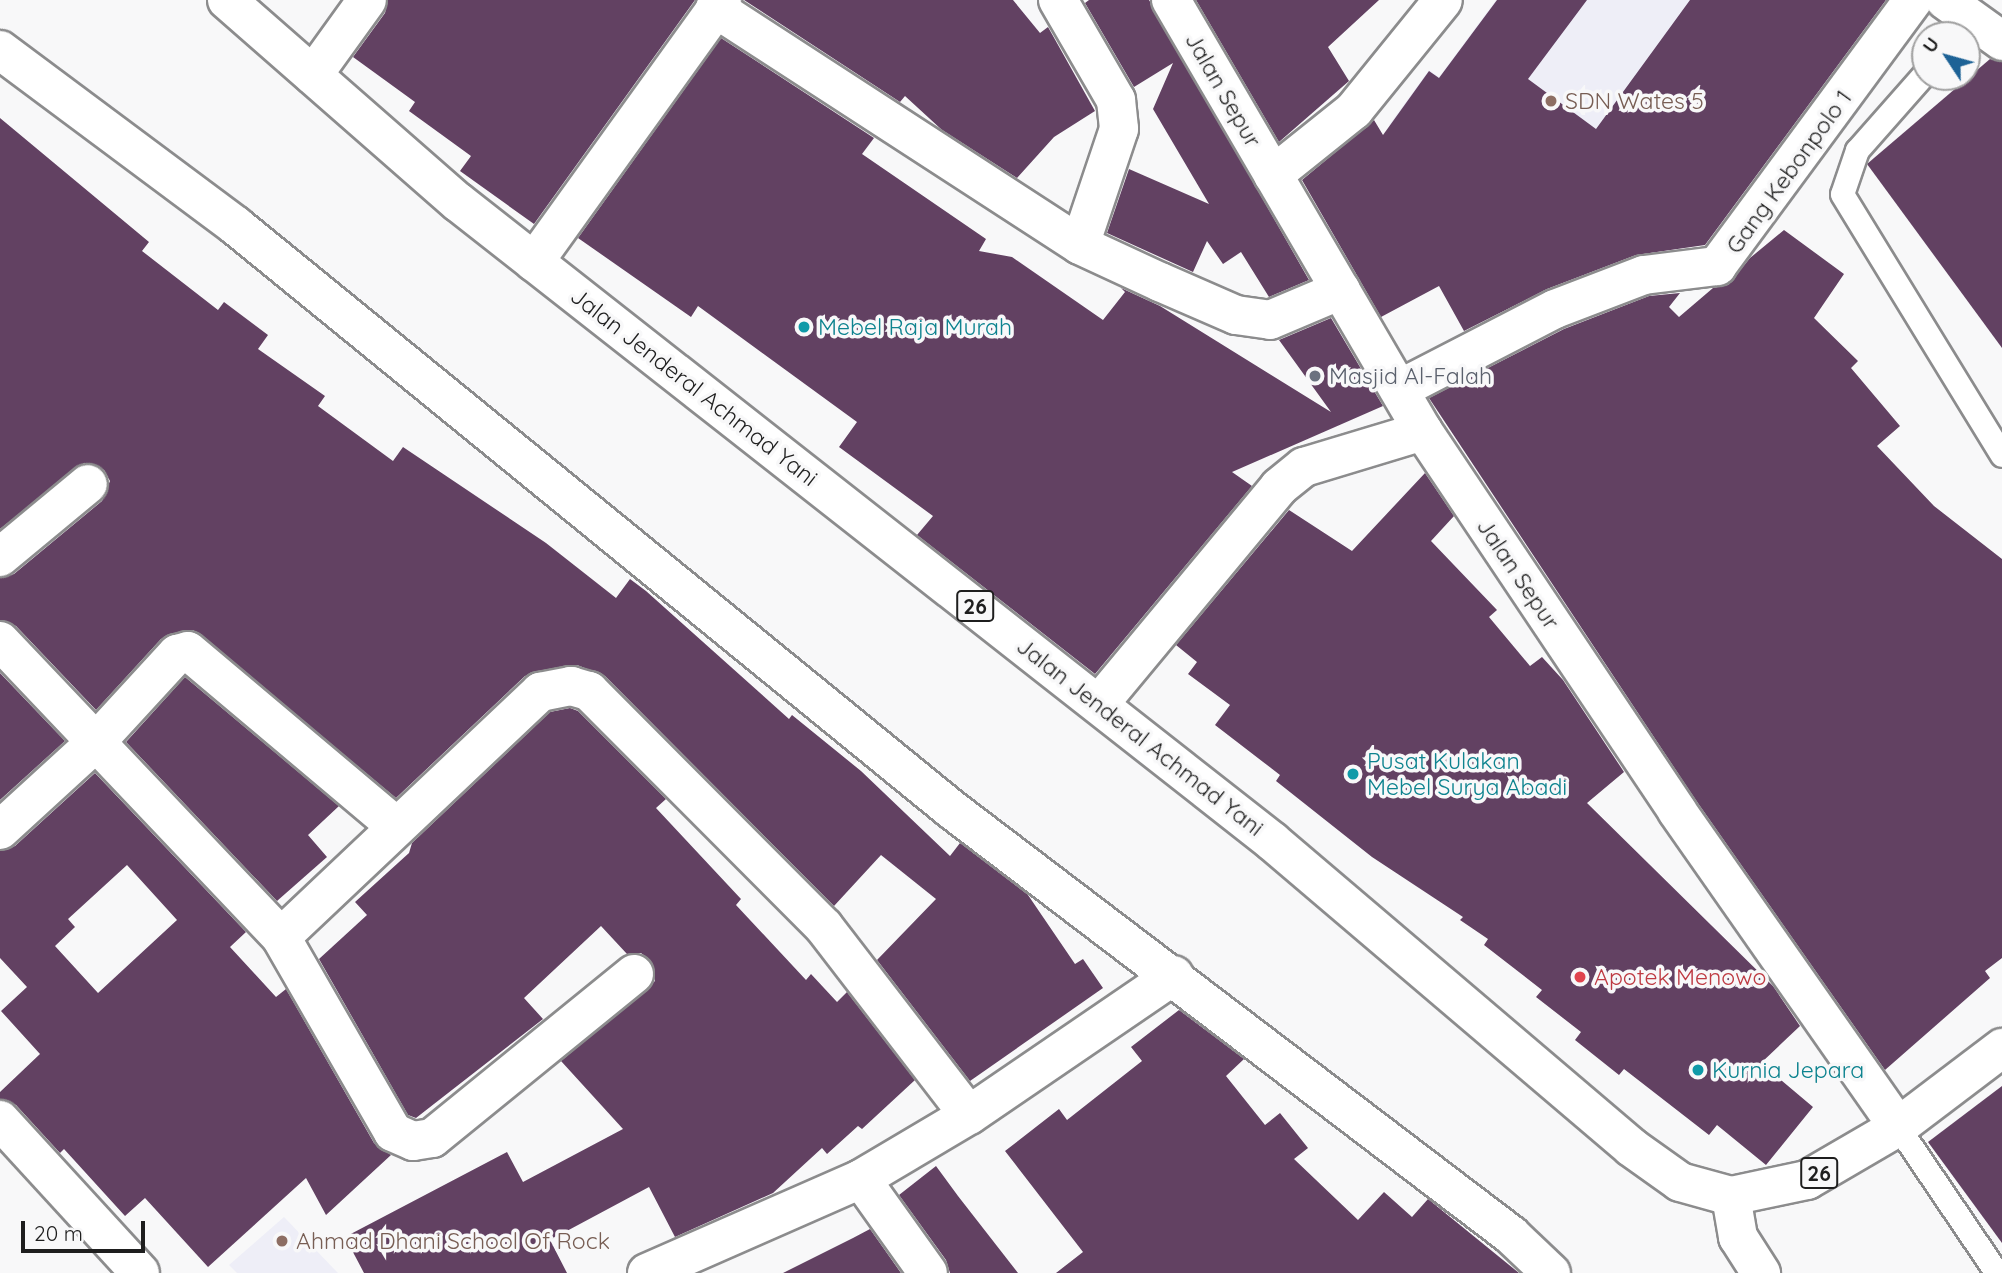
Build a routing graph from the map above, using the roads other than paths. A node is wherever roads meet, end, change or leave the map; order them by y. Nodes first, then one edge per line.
1 (227, 0) edge
2 (367, 0) edge
3 (1058, 0) edge
4 (1171, 0) edge
5 (1443, 0) edge
6 (1913, 0) edge
7 (719, 4) edge
8 (1958, 18) edge
9 (2002, 41) edge
10 (0, 50) edge
11 (313, 75) junction
12 (1911, 89) edge
13 (1273, 174) junction
14 (1080, 245) junction
15 (534, 262) junction
16 (1341, 290) junction
17 (1400, 389) junction
18 (1423, 431) junction
19 (2002, 455) edge
20 (88, 484) dead end
21 (0, 558) edge
22 (0, 641) edge
23 (1100, 704) junction
24 (96, 742) junction
25 (396, 826) junction
26 (0, 830) edge
27 (281, 937) junction
28 (634, 974) dead end
29 (1174, 975) junction
30 (2002, 1048) edge
31 (969, 1115) junction
32 (0, 1120) edge
33 (1898, 1127) junction
34 (860, 1179) junction
35 (1731, 1196) junction
36 (140, 1273) edge
37 (648, 1273) edge
38 (928, 1273) edge
39 (1551, 1273) edge
40 (1760, 1273) edge
41 (1997, 1273) edge

1 - 11 main road, Jalan Jenderal Achmad Yani / 26
2 - 11 main road
3 - 14 main road
4 - 13 main road, Jalan Sepur
5 - 13 main road
6 - 17 main road, Gang Kebonpolo 1
7 - 14 main road
7 - 15 main road
8 - 9 main road
10 - 29 main road
11 - 15 main road, Jalan Jenderal Achmad Yani / 26
12 - 19 lane
13 - 16 main road, Jalan Sepur
14 - 16 main road
15 - 23 main road, Jalan Jenderal Achmad Yani / 26
16 - 17 main road, Jalan Sepur
17 - 18 main road, Jalan Sepur
18 - 23 main road
18 - 33 main road, Jalan Sepur
20 - 21 main road
22 - 24 main road
23 - 35 main road, Jalan Jenderal Achmad Yani / 26
24 - 25 main road
24 - 26 main road
24 - 27 main road
25 - 27 main road
25 - 31 main road
27 - 28 main road
29 - 31 main road
29 - 39 main road
30 - 33 main road, 26
31 - 34 main road
32 - 36 main road
33 - 35 main road, 26
33 - 41 lane
34 - 37 main road
34 - 38 main road
35 - 40 main road

